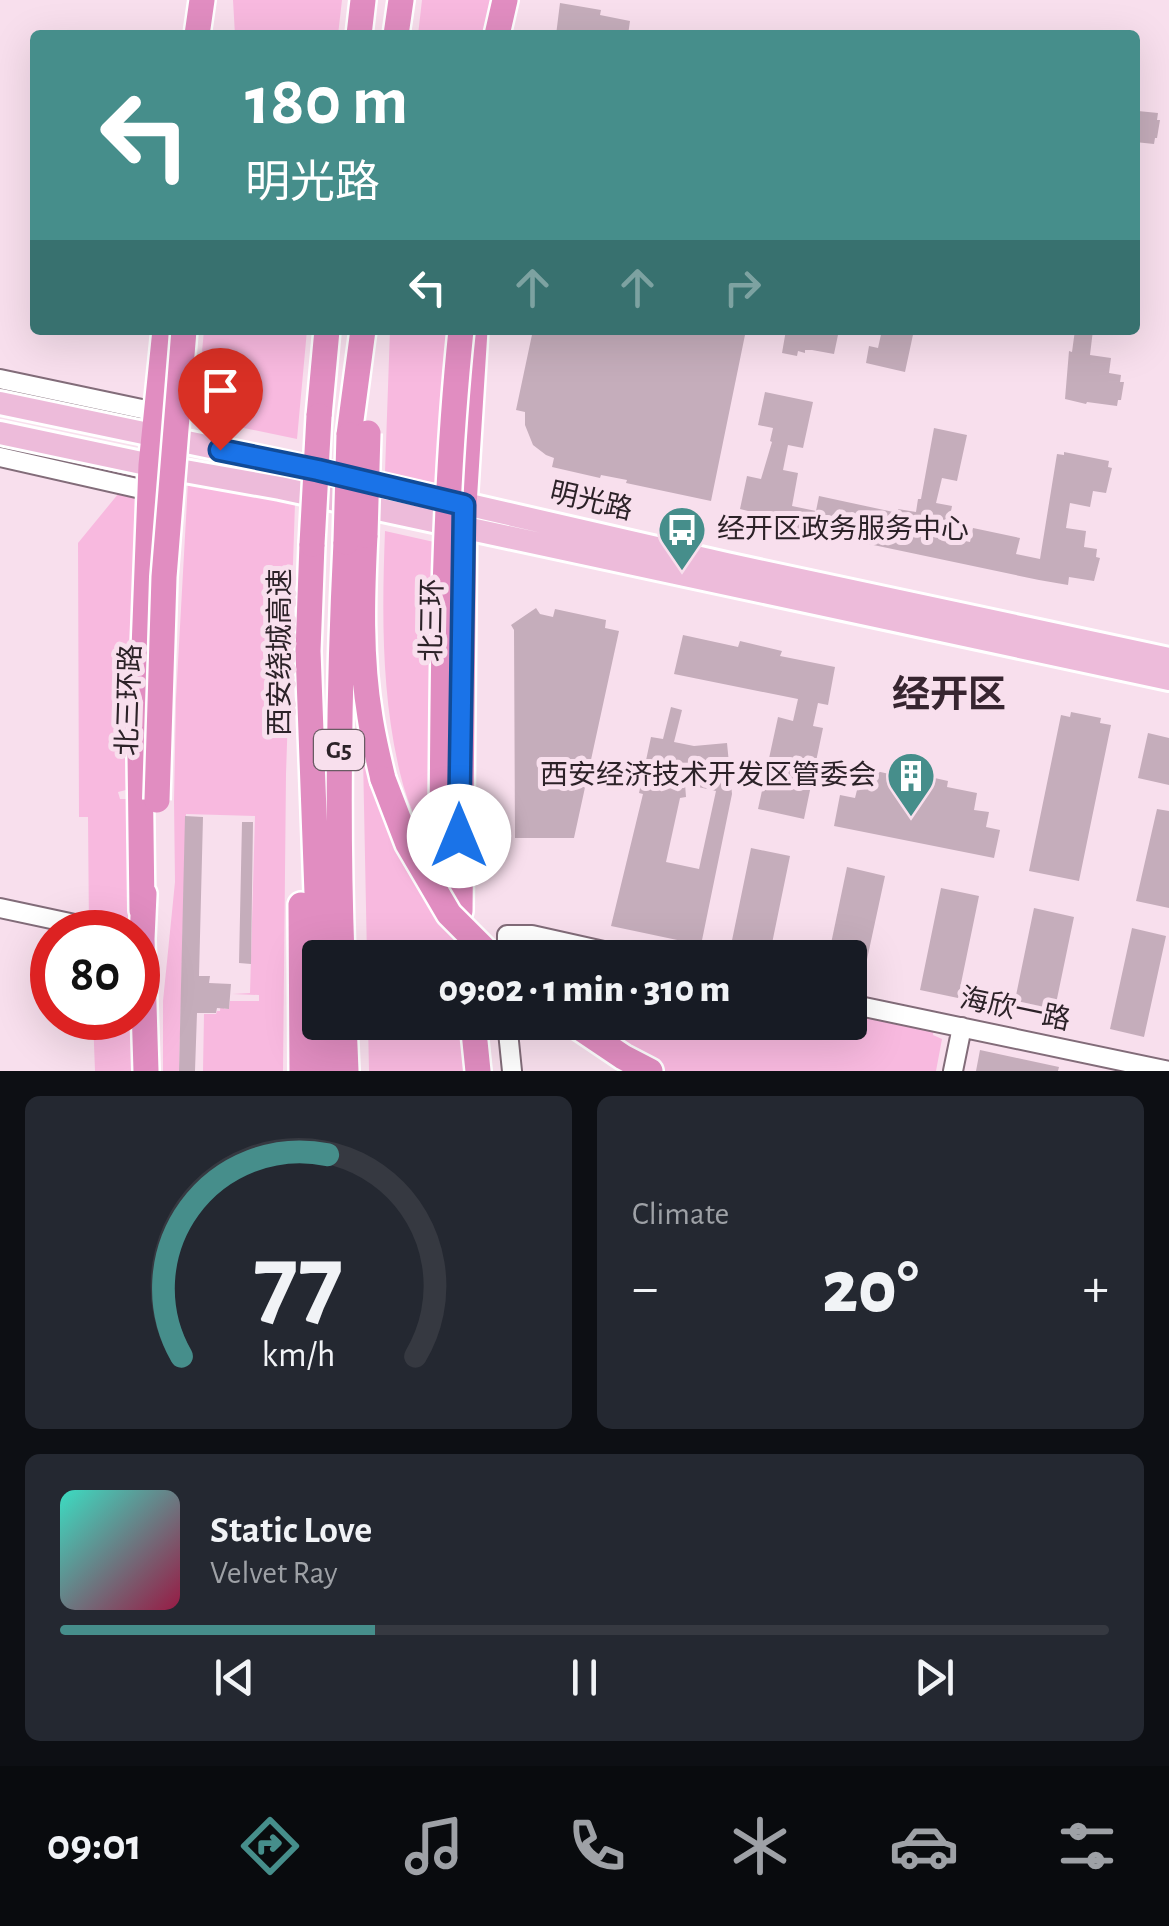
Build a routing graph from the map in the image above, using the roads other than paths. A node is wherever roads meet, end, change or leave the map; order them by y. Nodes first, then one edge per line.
1 (205, 0) edge
2 (364, 0) edge
3 (401, 0) edge
4 (507, 0) edge
5 (199, 30) edge
6 (209, 30) edge
7 (360, 30) edge
8 (397, 30) edge
9 (498, 30) edge
10 (506, 30) edge
11 (164, 335) edge
12 (184, 335) edge
13 (327, 335) edge
14 (363, 335) edge
15 (370, 335) edge
16 (461, 335) edge
17 (475, 335) edge
18 (0, 379) edge
19 (0, 403) edge
20 (155, 425) junction
21 (0, 432) edge
22 (359, 434) junction
23 (0, 458) edge
24 (151, 464) junction
25 (150, 491) junction
26 (464, 516) junction
27 (356, 539) junction
28 (1169, 659) edge
29 (1169, 679) edge
30 (310, 740) junction
31 (0, 908) edge
32 (142, 910) joint
33 (460, 911) junction
34 (30, 914) edge
35 (319, 940) edge
36 (341, 940) edge
37 (464, 940) edge
38 (475, 940) edge
39 (506, 940) edge
40 (554, 940) edge
41 (867, 1008) edge
42 (962, 1028) junction
43 (145, 1040) edge
44 (323, 1040) edge
45 (345, 1040) edge
46 (475, 1040) edge
47 (509, 1040) edge
48 (598, 1040) edge
49 (146, 1071) edge
50 (302, 1071) edge
51 (324, 1071) edge
52 (346, 1071) edge
53 (478, 1071) edge
54 (512, 1071) edge
55 (650, 1071) edge
56 (953, 1071) edge
57 (1169, 1071) edge

1 - 5 highway
1 - 6 highway
2 - 7 highway
3 - 8 highway
4 - 9 highway
4 - 10 highway
11 - 20 highway
12 - 32 highway, 北三环路, bridge
13 - 30 highway, 西安绕城高速 / G5, bridge
14 - 22 highway, 西安绕城高速 / G5
15 - 22 highway
16 - 33 highway, bridge
17 - 26 highway, 北三环
18 - 20 street
19 - 20 main road, 明光路
20 - 24 highway
20 - 26 main road, 明光路
21 - 24 main road, 明光路
22 - 27 highway, 西安绕城高速 / G5, bridge
23 - 25 street
24 - 25 highway
24 - 26 main road, 明光路
25 - 32 highway
26 - 28 main road, 明光路
26 - 29 main road, 明光路
26 - 33 highway, 北三环
27 - 36 highway, 西安绕城高速 / G5
27 - 38 highway, bridge
30 - 35 highway, 西安绕城高速 / G5
30 - 50 highway
31 - 34 street
33 - 37 highway
39 - 40 street
41 - 42 street, 海欣一路
42 - 56 street
42 - 57 street, 海欣一路
43 - 49 highway, 北三环路
44 - 51 highway
45 - 52 highway
46 - 53 highway
47 - 54 street
48 - 55 highway

